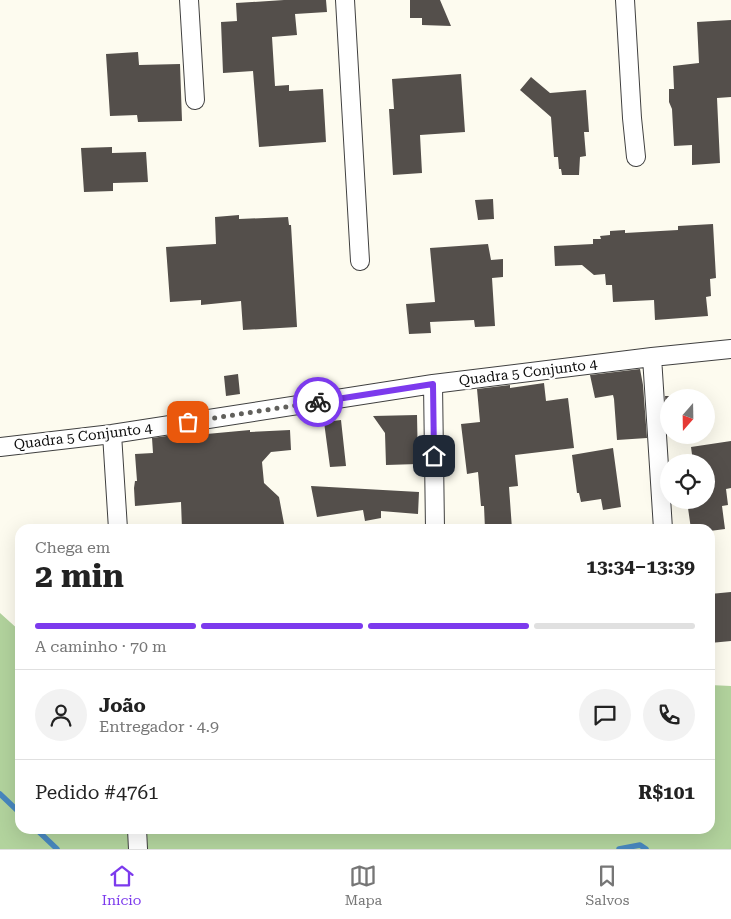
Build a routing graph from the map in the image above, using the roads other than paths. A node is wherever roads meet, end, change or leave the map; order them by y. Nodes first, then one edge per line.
1 (189, 0) edge
2 (345, 0) edge
3 (625, 0) edge
4 (195, 100) dead end
5 (636, 157) dead end
6 (360, 261) dead end
7 (731, 349) edge
8 (652, 356) junction
9 (433, 384) junction
10 (112, 434) junction
11 (0, 447) edge
12 (118, 524) edge
13 (435, 524) edge
14 (663, 524) edge
15 (137, 834) edge
16 (138, 849) edge

1 - 4 street
2 - 6 street
3 - 5 street
7 - 8 street, Quadra 5 Conjunto 4
8 - 9 street, Quadra 5 Conjunto 4
8 - 14 street
9 - 10 street, Quadra 5 Conjunto 4
9 - 13 street
10 - 11 street, Quadra 5 Conjunto 4
10 - 12 street
15 - 16 street

